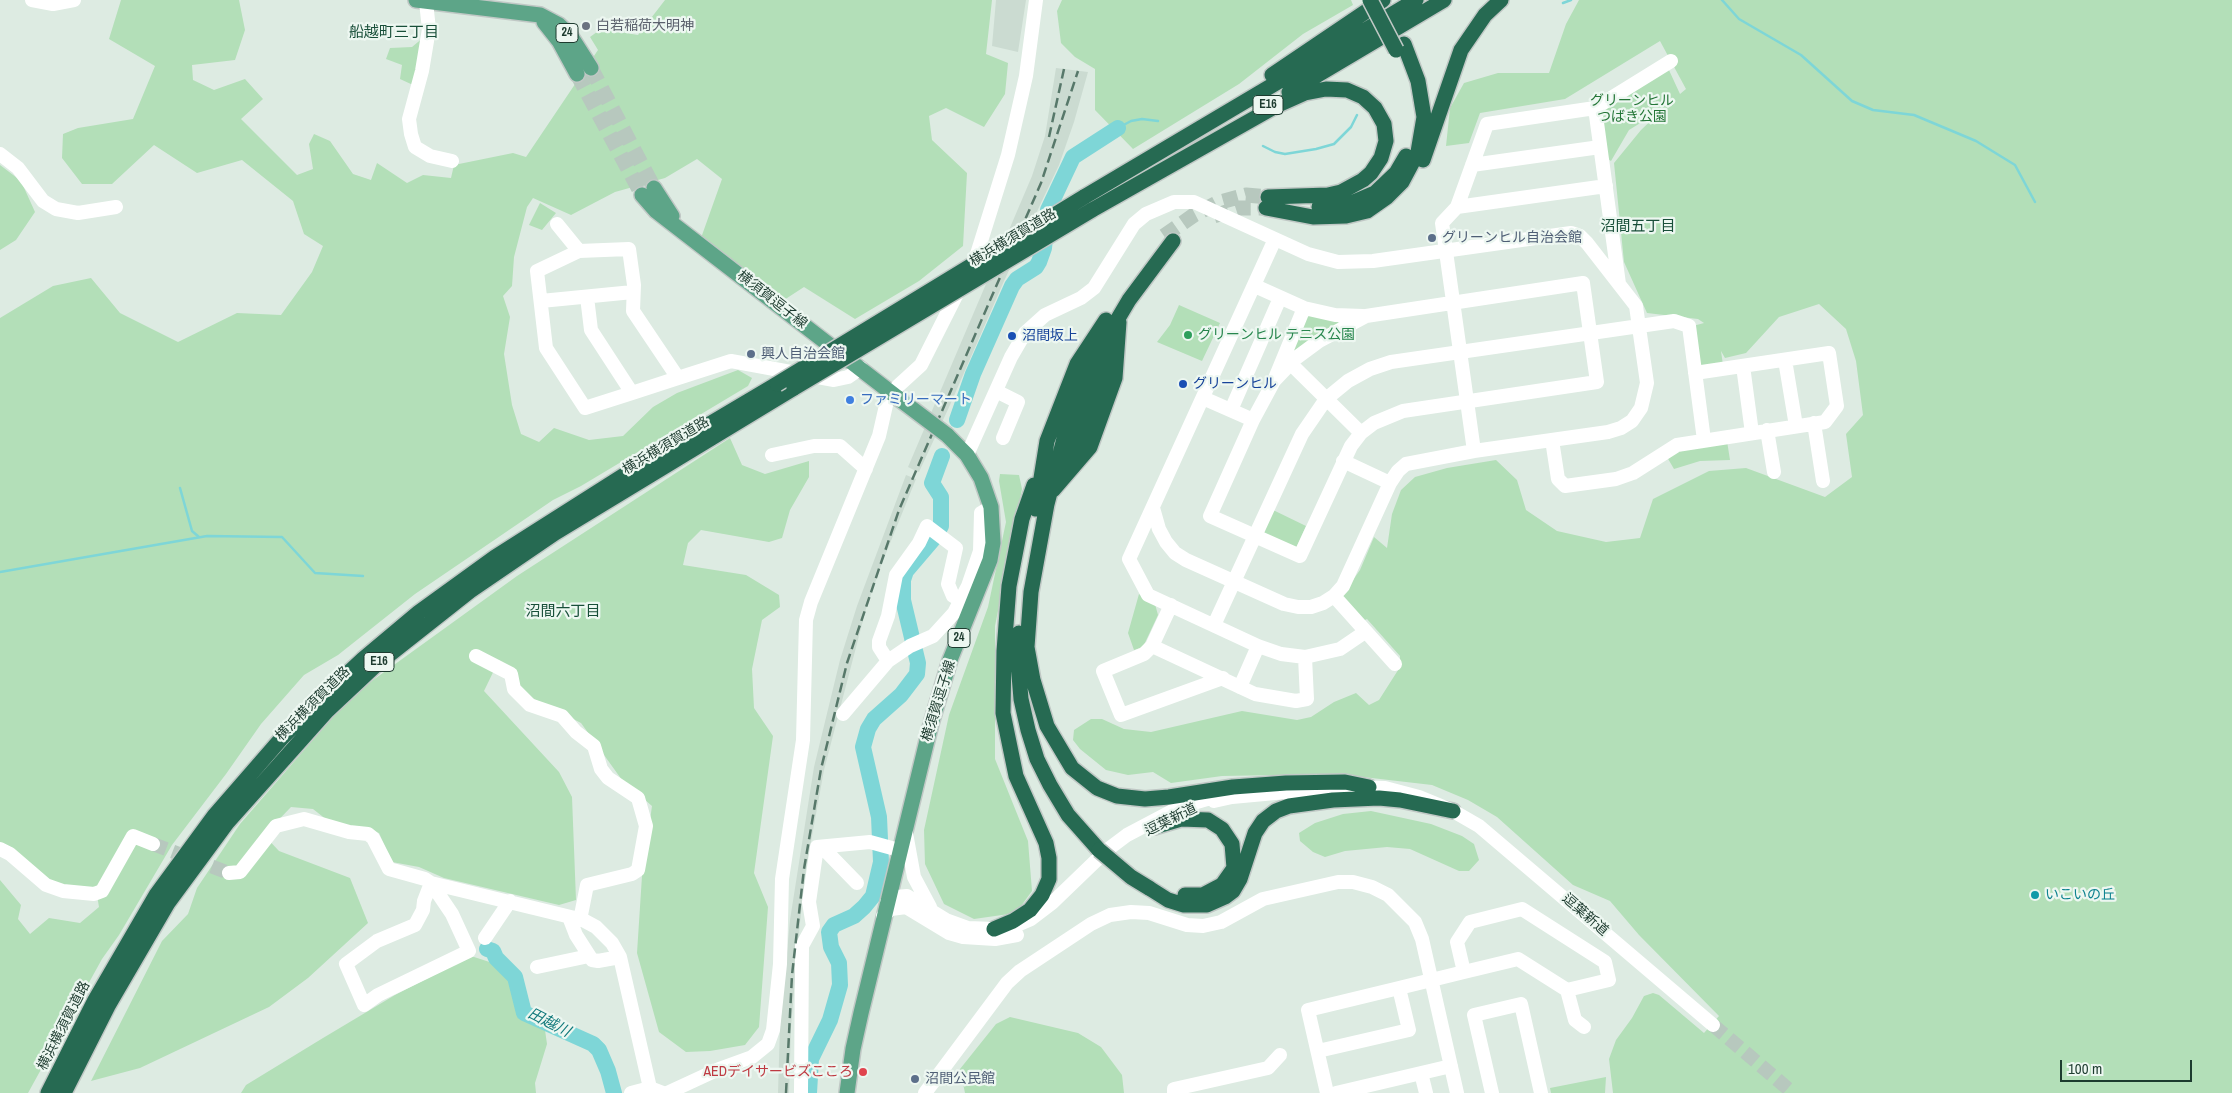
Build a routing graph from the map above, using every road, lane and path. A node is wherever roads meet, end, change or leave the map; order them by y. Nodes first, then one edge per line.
1 (32, 0) edge
2 (74, 0) edge
3 (1036, 0) edge
4 (1370, 0) edge
5 (1382, 0) edge
6 (1416, 0) edge
7 (1444, 0) edge
8 (1500, 0) edge
9 (421, 1) edge
10 (530, 13) junction
11 (1400, 47) junction
12 (1671, 61) dead end
13 (591, 68) tunnel mouth
14 (576, 74) tunnel mouth
15 (1595, 108) junction
16 (1600, 147) junction
17 (0, 154) edge
18 (1157, 154) junction
19 (452, 161) dead end
20 (1472, 165) junction
21 (1606, 186) junction
22 (648, 192) tunnel mouth
23 (1284, 198) junction
24 (1088, 204) junction
25 (116, 207) dead end
26 (1457, 207) junction
27 (1367, 210) junction
28 (557, 224) dead end
29 (1274, 239) junction
30 (1446, 250) junction
31 (579, 251) junction
32 (1619, 284) junction
33 (1254, 286) junction
34 (632, 292) junction
35 (588, 297) junction
36 (1280, 298) junction
37 (541, 301) junction
38 (1453, 302) junction
39 (1304, 308) junction
40 (1366, 316) junction
41 (1639, 326) junction
42 (1109, 331) junction
43 (1590, 333) junction
44 (1460, 351) junction
45 (1785, 360) junction
46 (1290, 363) junction
47 (1743, 366) junction
48 (860, 368) junction
49 (1695, 374) junction
50 (678, 378) junction
51 (1274, 381) junction
52 (996, 391) junction
53 (632, 393) junction
54 (895, 396) junction
55 (1203, 398) junction
56 (1326, 398) junction
57 (1467, 400) junction
58 (1231, 410) junction
59 (1253, 420) junction
60 (1814, 423) junction
61 (1796, 426) junction
62 (1767, 430) junction
63 (1361, 433) junction
64 (1752, 433) junction
65 (1002, 438) dead end
66 (1552, 440) junction
67 (1704, 440) junction
68 (1474, 451) junction
69 (772, 455) dead end
70 (967, 455) junction
71 (1042, 462) junction
72 (1343, 462) junction
73 (866, 468) junction
74 (1774, 472) dead end
75 (1823, 481) dead end
76 (1390, 483) junction
77 (1051, 488) junction
78 (991, 507) junction
79 (1153, 508) junction
80 (1255, 536) junction
81 (1234, 582) junction
82 (1334, 596) junction
83 (962, 601) junction
84 (1171, 606) junction
85 (1214, 625) junction
86 (1365, 632) junction
87 (1152, 646) junction
88 (1258, 646) junction
89 (1027, 647) junction
90 (476, 656) dead end
91 (1305, 657) junction
92 (888, 661) junction
93 (1395, 664) dead end
94 (1223, 678) junction
95 (1240, 686) junction
96 (843, 714) dead end
97 (1369, 787) junction
98 (1453, 811) junction
99 (905, 825) junction
100 (1154, 827) junction
101 (153, 844) tunnel mouth
102 (822, 846) junction
103 (1102, 847) junction
104 (0, 848) edge
105 (895, 849) junction
106 (895, 868) junction
107 (229, 873) dead end
108 (431, 883) junction
109 (857, 883) dead end
110 (1151, 885) junction
111 (908, 896) junction
112 (510, 901) junction
113 (885, 909) junction
114 (930, 915) junction
115 (574, 918) junction
116 (994, 929) junction
117 (485, 938) dead end
118 (589, 956) junction
119 (620, 957) junction
120 (537, 967) dead end
121 (1464, 972) junction
122 (1431, 980) junction
123 (1399, 988) junction
124 (1567, 990) junction
125 (1713, 1025) tunnel mouth
126 (1584, 1027) dead end
127 (1318, 1051) junction
128 (75, 1054) junction
129 (1280, 1055) dead end
130 (1451, 1066) junction
131 (1421, 1073) junction
132 (1375, 1088) edge
133 (657, 1090) edge
134 (48, 1093) edge
135 (64, 1093) edge
136 (631, 1093) edge
137 (667, 1093) edge
138 (801, 1093) edge
139 (848, 1093) edge
140 (925, 1093) edge
141 (1174, 1093) edge
142 (1327, 1093) edge
143 (1336, 1093) edge
144 (1426, 1093) edge
145 (1457, 1093) edge
146 (1492, 1093) edge
147 (1541, 1093) edge

1 - 2 street
3 - 54 street
4 - 11 highway, bridge
5 - 11 highway
5 - 18 highway
6 - 18 highway, 横浜横須賀道路 / E16
7 - 24 highway, 横浜横須賀道路 / E16
8 - 27 highway
9 - 10 main road, 24
9 - 19 street
10 - 13 main road, 24
10 - 14 main road, 24
11 - 23 highway
11 - 27 highway
12 - 15 street
15 - 16 street
15 - 20 street
16 - 20 street
16 - 21 street
17 - 25 street
18 - 24 highway, 横浜横須賀道路 / E16
20 - 26 street
21 - 26 street
21 - 32 street
22 - 48 main road, 横須賀逗子線 / 24
23 - 24 highway
23 - 27 highway
24 - 128 highway, 横浜横須賀道路 / E16, bridge
24 - 128 highway, 横浜横須賀道路 / E16, bridge
26 - 30 street
28 - 31 street
29 - 30 street
29 - 33 street
29 - 52 street
30 - 32 street
30 - 38 street
31 - 34 street
31 - 37 street
32 - 41 street
33 - 36 street
33 - 55 street
34 - 35 street
34 - 50 street
35 - 37 street
35 - 53 street
36 - 39 street
36 - 58 street
37 - 53 street
38 - 40 street
38 - 43 street
38 - 44 street
39 - 40 street
39 - 51 street
40 - 46 street
41 - 43 street
41 - 49 street
41 - 66 street
42 - 42 highway
42 - 71 highway
42 - 77 highway
42 - 77 highway
42 - 77 highway
43 - 44 street
43 - 57 street
44 - 56 street
44 - 57 street
45 - 47 street
45 - 60 street
45 - 61 street
46 - 51 street
46 - 56 street
47 - 49 street
47 - 64 street
48 - 50 street
48 - 54 main road, 横須賀逗子線 / 24
49 - 67 street
50 - 53 street
51 - 59 street
52 - 65 street
52 - 70 street
54 - 70 main road, 横須賀逗子線 / 24, bridge
54 - 73 street
55 - 58 street
55 - 79 street
56 - 63 street
56 - 80 street
57 - 63 street
57 - 68 street
58 - 59 street
59 - 80 street
60 - 61 street
60 - 75 street
61 - 62 street
62 - 64 street
62 - 74 street
63 - 72 street
64 - 67 street
66 - 67 street
66 - 68 street
68 - 76 street
69 - 73 street
70 - 78 main road, 横須賀逗子線 / 24
71 - 103 highway
71 - 116 highway
72 - 76 street
72 - 80 street
73 - 137 street
76 - 82 street
77 - 89 highway
78 - 83 street
78 - 99 main road, 横須賀逗子線 / 24
79 - 81 street
79 - 84 street
80 - 81 street
81 - 82 street
81 - 85 street
82 - 86 street
83 - 92 street
83 - 92 street
84 - 85 street
84 - 87 street
85 - 88 street
86 - 91 street
86 - 93 street
87 - 94 street
87 - 94 street
88 - 91 street
88 - 95 street
89 - 97 highway
89 - 103 highway
90 - 115 street
91 - 95 street
92 - 96 street
94 - 95 street
97 - 98 street, 逗葉新道
97 - 116 street, 逗葉新道
98 - 100 street, 逗葉新道
98 - 110 highway
98 - 125 street, 逗葉新道
99 - 105 main road, 横須賀逗子線 / 24
99 - 114 street
100 - 110 highway
100 - 114 street, 逗葉新道
101 - 104 street
102 - 105 street
102 - 109 street
102 - 138 street
103 - 110 highway, bridge
105 - 106 main road, 24
106 - 111 street
106 - 113 main road, 24
107 - 108 street
108 - 108 street
108 - 112 street
111 - 113 street
111 - 114 street
112 - 115 street
112 - 117 street
113 - 114 street
113 - 139 main road, 24
114 - 116 street, 逗葉新道
115 - 118 street
115 - 119 street
118 - 119 street
118 - 120 street
119 - 133 street
121 - 122 street
121 - 124 street
121 - 124 street
122 - 123 street
122 - 130 street
122 - 140 street
123 - 127 street
123 - 127 street
124 - 126 street
127 - 142 street
128 - 134 highway, 横浜横須賀道路 / E16
128 - 135 highway, 横浜横須賀道路 / E16
129 - 141 street
130 - 131 street
130 - 145 street
131 - 132 street
131 - 144 street
132 - 143 street
133 - 136 street
146 - 147 street

